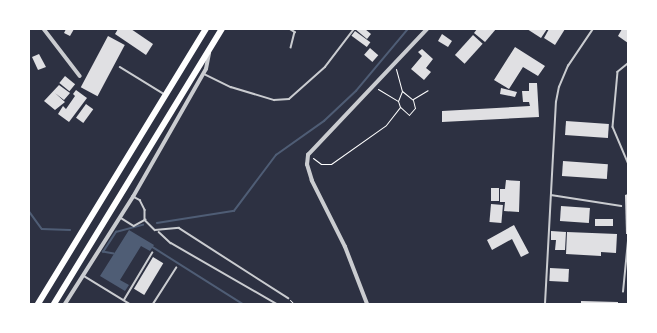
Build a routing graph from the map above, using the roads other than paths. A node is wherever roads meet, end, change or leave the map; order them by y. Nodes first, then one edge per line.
1 (44, 29) edge
2 (206, 29) edge
3 (222, 29) edge
4 (290, 29) edge
5 (354, 29) edge
6 (427, 29) edge
7 (593, 29) edge
8 (210, 48) junction
9 (291, 48) dead end
10 (628, 64) edge
11 (120, 67) dead end
12 (204, 74) junction
13 (80, 76) dead end
14 (166, 95) junction
15 (628, 163) edge
16 (550, 195) junction
17 (133, 197) junction
18 (621, 206) dead end
19 (120, 218) junction
20 (145, 220) junction
21 (158, 232) junction
22 (628, 241) edge
23 (152, 253) dead end
24 (176, 268) dead end
25 (84, 276) junction
26 (622, 292) dead end
27 (288, 298) road end
28 (124, 300) junction
29 (56, 303) edge
30 (38, 304) edge
31 (66, 304) edge
32 (130, 304) edge
33 (153, 304) edge
34 (277, 304) edge
35 (367, 304) edge
36 (545, 304) edge

1 - 13 street
2 - 14 highway
3 - 8 highway
4 - 9 lane
5 - 12 lane
6 - 35 street
7 - 16 lane
8 - 12 street
8 - 29 highway
10 - 15 lane
11 - 14 lane
12 - 17 street
14 - 30 highway
16 - 18 lane
16 - 36 lane
17 - 19 street
17 - 20 lane
19 - 20 lane
19 - 25 street
20 - 21 lane
21 - 27 lane
21 - 34 lane
22 - 26 lane
23 - 28 lane
24 - 33 lane
25 - 28 lane
25 - 31 street
28 - 32 lane

